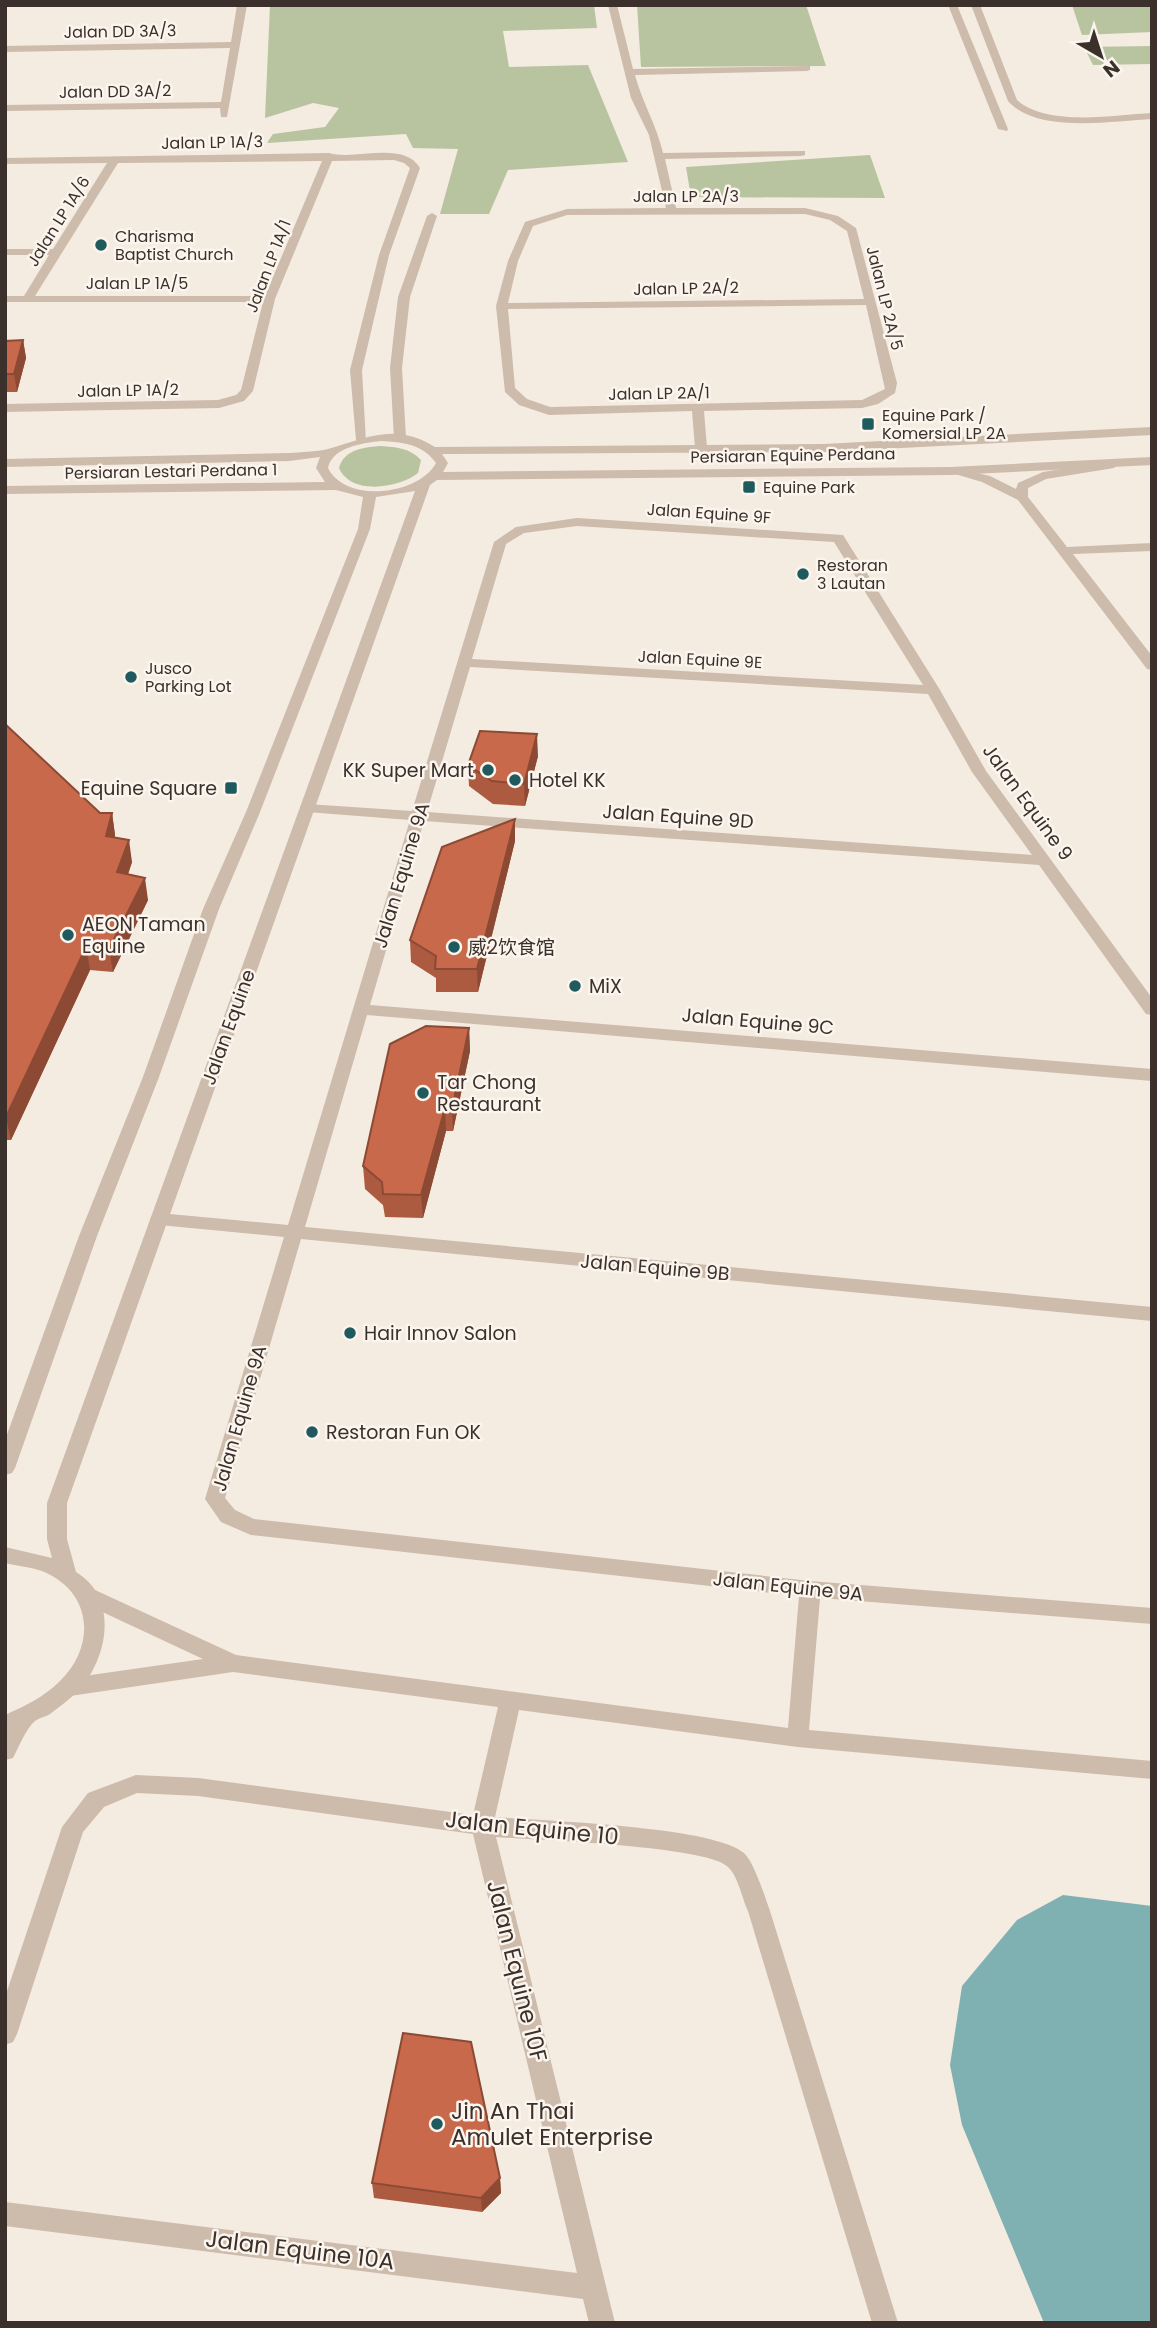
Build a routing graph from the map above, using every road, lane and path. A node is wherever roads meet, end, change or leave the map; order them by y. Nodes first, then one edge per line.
1 (242, 5) edge
2 (612, 5) edge
3 (952, 5) edge
4 (975, 5) edge
5 (235, 45) junction
6 (5, 48) edge
7 (807, 68) dead end
8 (630, 72) junction
9 (5, 108) edge
10 (1152, 116) edge
11 (1003, 129) dead end
12 (801, 153) dead end
13 (329, 156) junction
14 (659, 156) junction
15 (115, 159) junction
16 (5, 161) edge
17 (805, 211) joint
18 (672, 212) junction
19 (432, 216) dead end
20 (5, 252) edge
21 (56, 252) junction
22 (5, 299) edge
23 (27, 299) junction
24 (269, 299) junction
25 (870, 302) junction
26 (502, 306) junction
27 (891, 383) joint
28 (247, 391) joint
29 (5, 408) edge
30 (698, 408) junction
31 (1152, 430) edge
32 (400, 438) junction
33 (362, 440) junction
34 (701, 448) junction
35 (436, 450) junction
36 (332, 452) junction
37 (1148, 461) edge
38 (5, 463) edge
39 (1110, 465) junction
40 (951, 471) junction
41 (429, 480) junction
42 (337, 486) junction
43 (5, 490) edge
44 (370, 494) junction
45 (1022, 497) junction
46 (577, 522) joint
47 (838, 538) joint
48 (1152, 547) edge
49 (1063, 551) junction
50 (464, 663) junction
51 (1152, 666) edge
52 (933, 690) junction
53 (307, 808) junction
54 (418, 817) junction
55 (1046, 861) junction
56 (361, 1009) junction
57 (1152, 1010) edge
58 (1152, 1075) edge
59 (159, 1219) junction
60 (295, 1232) junction
61 (1152, 1314) edge
62 (5, 1468) edge
63 (5, 1555) edge
64 (66, 1572) junction
65 (810, 1589) junction
66 (88, 1596) junction
67 (1152, 1616) edge
68 (233, 1663) junction
69 (70, 1687) junction
70 (510, 1701) junction
71 (14, 1722) edge
72 (798, 1738) junction
73 (5, 1751) edge
74 (1152, 1770) edge
75 (482, 1826) junction
76 (5, 2035) edge
77 (5, 2214) edge
78 (594, 2288) junction
79 (602, 2323) edge
80 (885, 2323) edge

1 - 5 street
2 - 8 street
3 - 11 street
4 - 10 street
5 - 6 street, Jalan DD 3A/3
5 - 9 street, Jalan DD 3A/2
7 - 8 street
8 - 14 street
12 - 14 street
13 - 15 street, Jalan LP 1A/3
13 - 24 street, Jalan LP 1A/1
13 - 33 street, Jalan LP 1A/3
14 - 18 street
15 - 16 street, Jalan LP 1A/3
15 - 21 street, Jalan LP 1A/6
17 - 18 street, Jalan LP 2A/3
17 - 25 street, Jalan LP 2A/5
18 - 26 street, Jalan LP 2A/3
19 - 32 street
20 - 21 street
21 - 23 street, Jalan LP 1A/6
22 - 23 street, Jalan LP 1A/5
23 - 24 street, Jalan LP 1A/5
24 - 28 street, Jalan LP 1A/1
25 - 26 street, Jalan LP 2A/2
25 - 27 street, Jalan LP 2A/5
26 - 30 street, Jalan LP 2A/1
27 - 30 street, Jalan LP 2A/1
28 - 29 street, Jalan LP 1A/2
30 - 34 street
31 - 34 street, Persiaran Equine Perdana
32 - 33 street, Persiaran Lestari Perdana 1
32 - 35 street, Persiaran Equine Perdana
33 - 36 street, Persiaran Lestari Perdana 1
34 - 35 street, Persiaran Equine Perdana
35 - 41 street, Jalan Equine
36 - 38 street, Persiaran Lestari Perdana 1
36 - 42 street
37 - 39 street, Persiaran Equine Perdana
39 - 40 street, Persiaran Equine Perdana
39 - 45 street
40 - 41 street, Persiaran Equine Perdana
40 - 45 street
41 - 44 street, Persiaran Equine Perdana
41 - 53 street, Jalan Equine
42 - 43 street, Persiaran Lestari Perdana 1
42 - 44 street, Persiaran Lestari Perdana 1
44 - 62 street
45 - 49 street
46 - 47 street, Jalan Equine 9F
46 - 50 street, Jalan Equine 9A
47 - 52 street, Jalan Equine 9
48 - 49 street
49 - 51 street
50 - 52 street, Jalan Equine 9E
50 - 54 street, Jalan Equine 9A
52 - 55 street, Jalan Equine 9
53 - 54 street, Jalan Equine 9D
53 - 59 street, Jalan Equine
54 - 55 street, Jalan Equine 9D
54 - 56 street, Jalan Equine 9A
55 - 57 street, Jalan Equine 9
56 - 58 street, Jalan Equine 9C
56 - 60 street, Jalan Equine 9A
59 - 60 street, Jalan Equine 9B
59 - 64 street, Jalan Equine
60 - 61 street, Jalan Equine 9B
60 - 65 street, Jalan Equine 9A
63 - 64 street
64 - 66 street
65 - 67 street, Jalan Equine 9A
65 - 72 street
66 - 68 street
66 - 69 street
68 - 69 street
68 - 70 street
69 - 71 street
70 - 72 street
70 - 75 street, Jalan Equine 10F
71 - 73 street
72 - 74 street
75 - 76 street, Jalan Equine 10
75 - 78 street, Jalan Equine 10F
75 - 80 street, Jalan Equine 10
77 - 78 street, Jalan Equine 10A
78 - 79 street, Jalan Equine 10F

